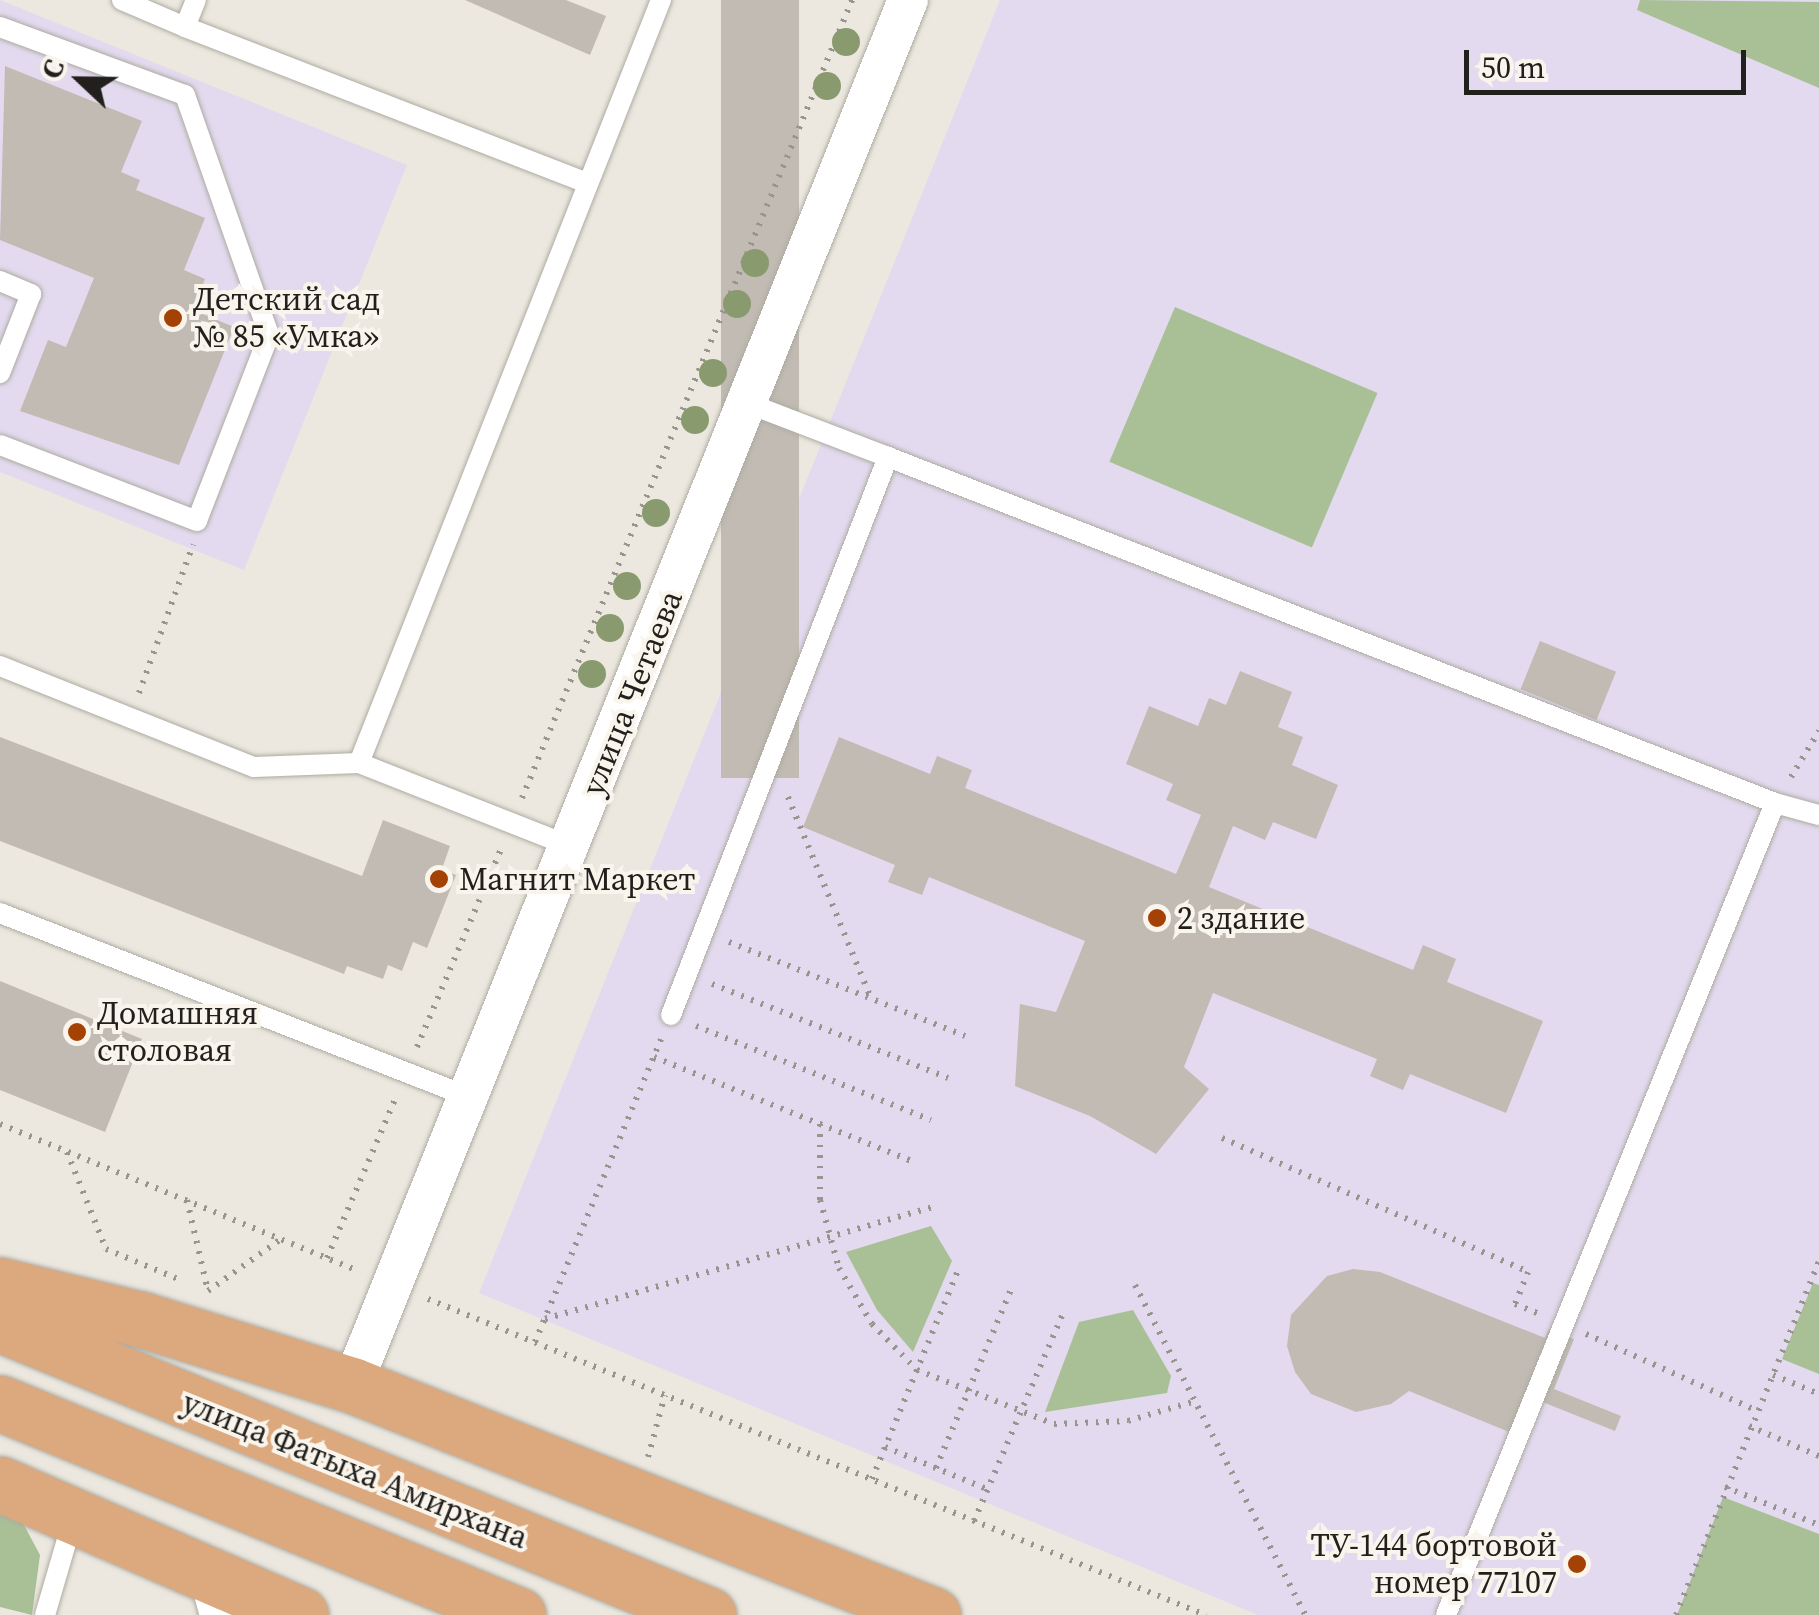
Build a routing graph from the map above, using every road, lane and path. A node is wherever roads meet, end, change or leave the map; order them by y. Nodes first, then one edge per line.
1 (122, 0) edge
2 (196, 0) edge
3 (661, 0) edge
4 (852, 0) edge
5 (908, 0) edge
6 (0, 27) edge
7 (185, 27) junction
8 (588, 183) junction
9 (0, 281) edge
10 (0, 373) edge
11 (747, 404) junction
12 (0, 445) edge
13 (888, 456) junction
14 (197, 522) junction
15 (0, 666) edge
16 (130, 718) junction
17 (1819, 732) edge
18 (774, 751) junction
19 (359, 763) junction
20 (1775, 803) junction
21 (1819, 815) edge
22 (511, 825) junction
23 (572, 847) junction
24 (0, 913) edge
25 (704, 932) junction
26 (688, 974) junction
27 (872, 999) junction
28 (671, 1016) junction
29 (965, 1036) dead end
30 (654, 1057) junction
31 (406, 1074) junction
32 (948, 1078) dead end
33 (469, 1097) junction
34 (931, 1120) dead end
35 (0, 1124) edge
36 (820, 1124) junction
37 (1222, 1138) dead end
38 (66, 1151) junction
39 (914, 1162) dead end
40 (187, 1200) junction
41 (933, 1206) dead end
42 (828, 1237) junction
43 (281, 1239) junction
44 (0, 1257) edge
45 (327, 1258) junction
46 (1819, 1261) edge
47 (959, 1268) dead end
48 (359, 1271) dead end
49 (1815, 1283) edge
50 (1135, 1285) dead end
51 (0, 1286) edge
52 (1011, 1290) dead end
53 (208, 1291) junction
54 (417, 1294) dead end
55 (1064, 1311) dead end
56 (545, 1318) junction
57 (140, 1319) junction
58 (0, 1324) edge
59 (1565, 1324) junction
60 (534, 1342) junction
61 (917, 1370) junction
62 (1774, 1375) junction
63 (352, 1385) junction
64 (966, 1394) junction
65 (1819, 1394) edge
66 (666, 1395) junction
67 (1195, 1401) junction
68 (0, 1403) edge
69 (1755, 1410) junction
70 (1018, 1413) junction
71 (1749, 1426) junction
72 (0, 1435) edge
73 (885, 1446) junction
74 (1819, 1456) edge
75 (646, 1462) dead end
76 (936, 1468) junction
77 (872, 1479) junction
78 (0, 1484) edge
79 (1725, 1486) junction
80 (986, 1489) junction
81 (74, 1516) junction
82 (974, 1520) junction
83 (1819, 1525) edge
84 (200, 1582) edge
85 (45, 1615) edge
86 (302, 1615) edge
87 (518, 1615) edge
88 (709, 1615) edge
89 (933, 1615) edge
90 (1206, 1615) edge
91 (1305, 1615) edge
92 (1446, 1615) edge
93 (1676, 1615) edge

1 - 7 lane
2 - 7 lane
3 - 8 lane
4 - 22 path
5 - 11 street, улица Четаева
6 - 14 lane
7 - 8 lane
8 - 19 lane
9 - 10 lane
11 - 13 lane
11 - 23 street, улица Четаева
12 - 14 lane
13 - 18 lane
13 - 20 lane
14 - 16 path
15 - 16 lane
16 - 19 lane
17 - 20 path
18 - 25 lane
18 - 27 path
19 - 22 lane
20 - 21 lane
20 - 59 lane
22 - 23 lane
22 - 31 path
23 - 33 street, улица Четаева
24 - 31 lane
25 - 26 lane
25 - 27 path
26 - 28 lane
26 - 32 path
27 - 29 path
28 - 30 path
28 - 34 path
30 - 36 path
30 - 56 path
31 - 33 lane
31 - 45 path
33 - 63 street, улица Четаева
35 - 38 path
36 - 39 path
36 - 42 path
37 - 59 path
38 - 40 path
38 - 53 path
40 - 43 path
40 - 53 path
41 - 42 path
42 - 56 path
42 - 61 path
43 - 45 path
43 - 53 path
44 - 57 main road
45 - 48 path
46 - 49 path
47 - 61 path
49 - 62 path
50 - 67 path
51 - 57 main road
52 - 64 path
54 - 60 path
55 - 70 path
56 - 60 path
57 - 63 main road
58 - 88 main road, улица Фатыха Амирхана
59 - 69 path
59 - 92 lane
60 - 66 path
61 - 64 path
61 - 73 path
62 - 65 path
62 - 69 path
63 - 89 main road
64 - 70 path
64 - 76 path
66 - 75 path
66 - 77 path
67 - 70 path
67 - 91 path
68 - 87 main road
69 - 71 path
70 - 80 path
71 - 74 path
71 - 79 path
72 - 84 main road
73 - 76 path
73 - 77 path
76 - 80 path
77 - 82 path
78 - 81 main road
79 - 83 path
79 - 93 path
80 - 82 path
81 - 84 main road
81 - 85 lane
82 - 90 path
84 - 86 main road

